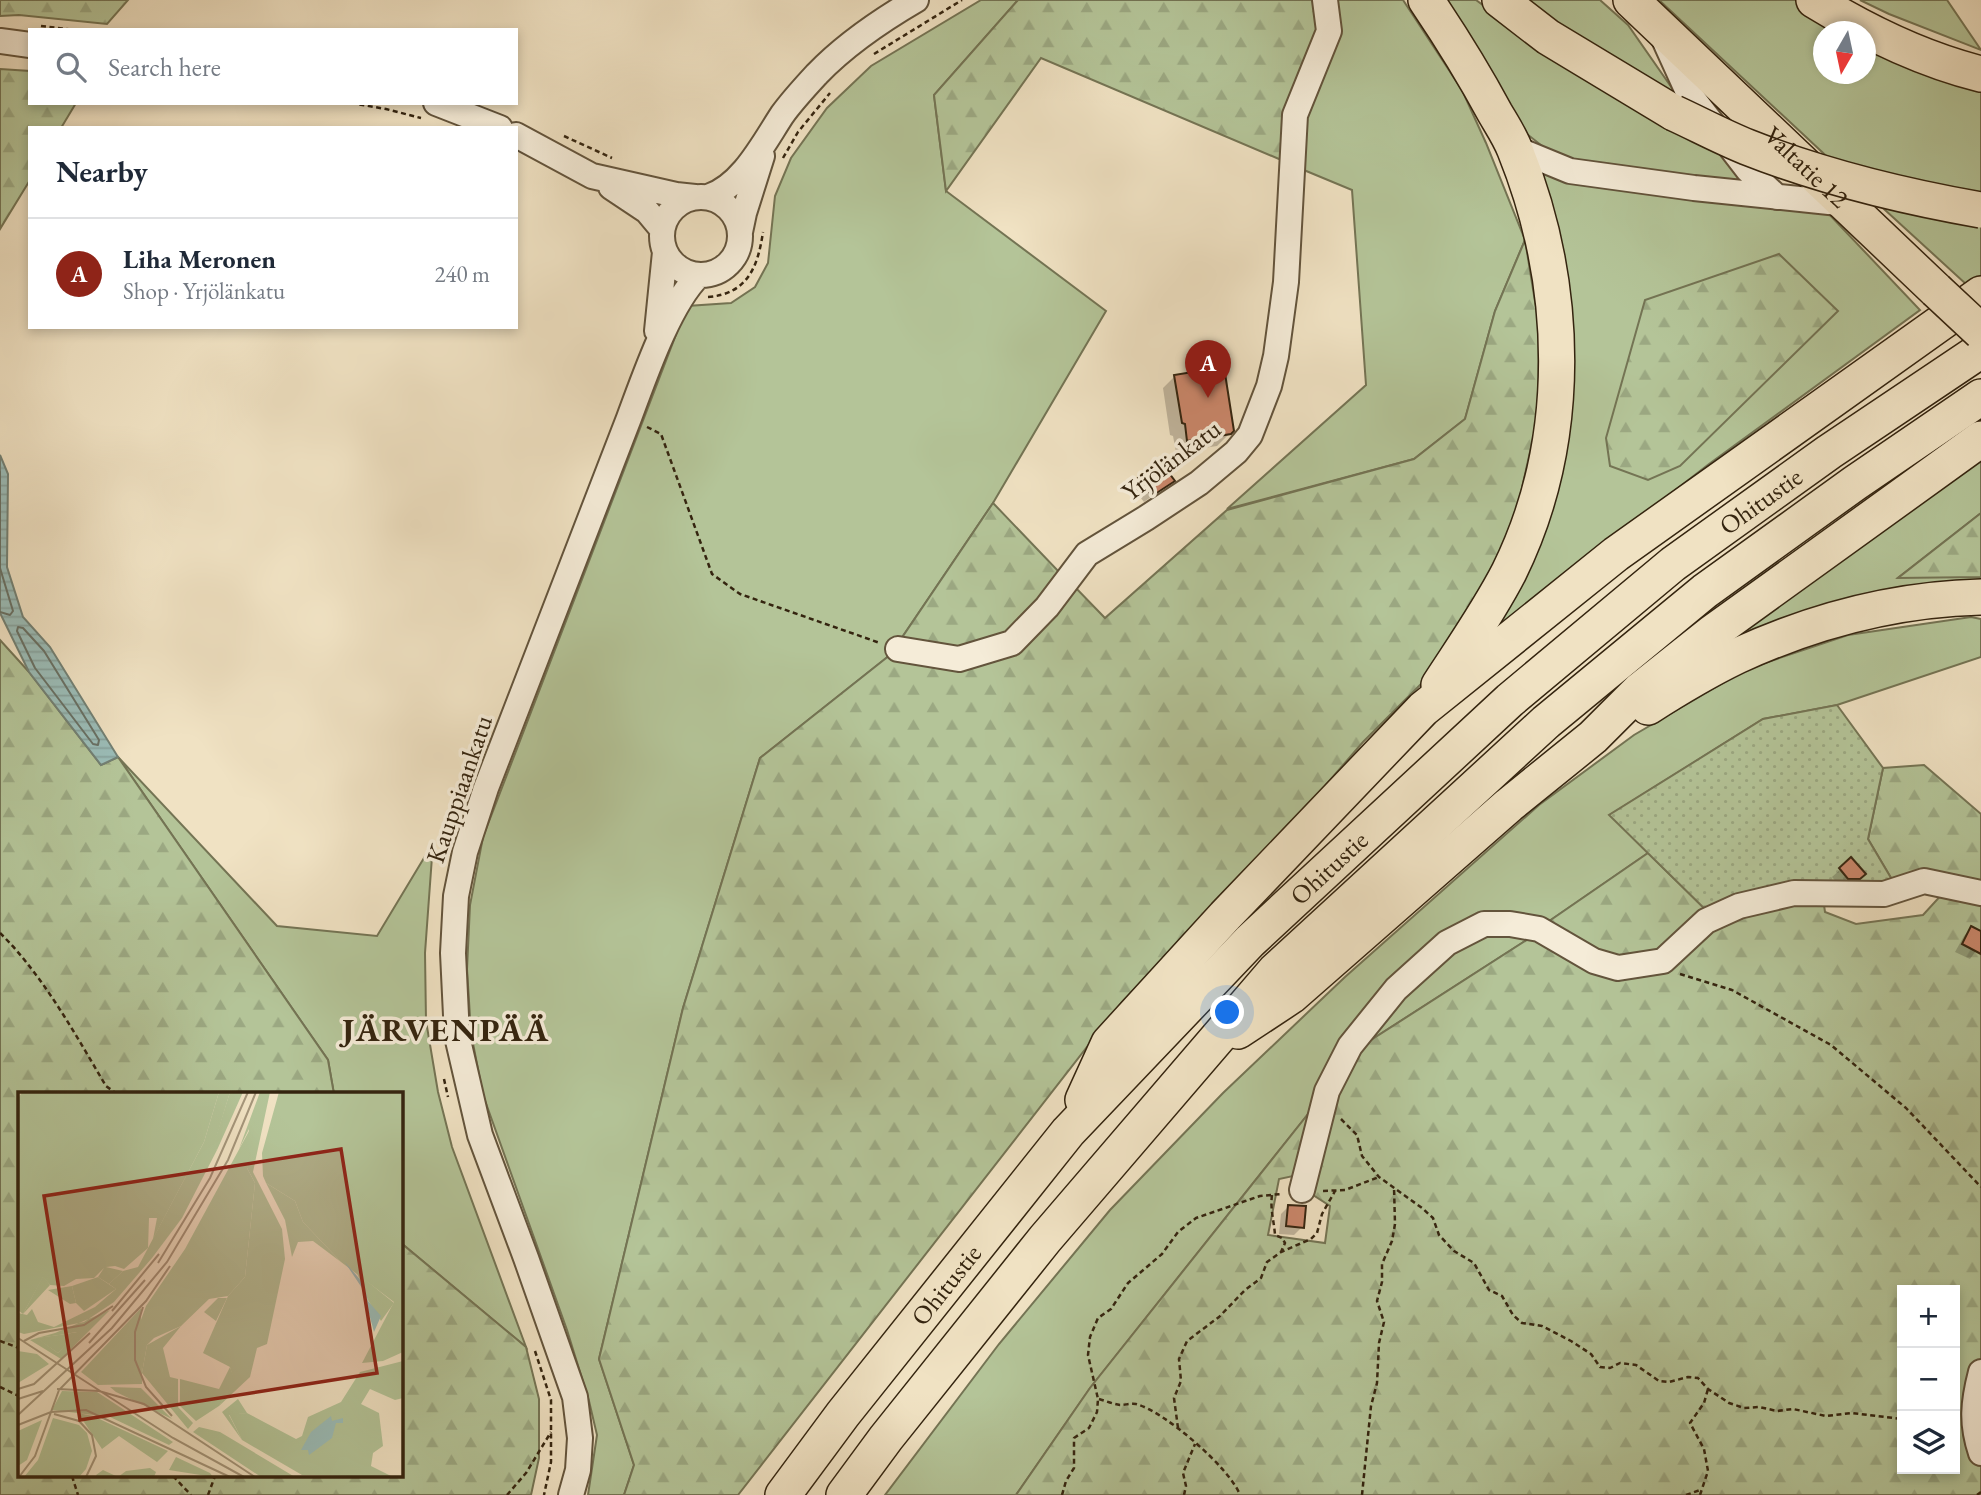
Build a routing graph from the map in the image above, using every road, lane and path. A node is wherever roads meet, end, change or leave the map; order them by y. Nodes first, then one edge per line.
1 (916, 0) edge
2 (962, 0) edge
3 (1325, 0) edge
4 (1426, 0) edge
5 (1500, 0) edge
6 (1632, 0) edge
7 (1814, 0) edge
8 (1657, 23) junction
9 (0, 41) edge
10 (28, 45) edge
11 (870, 57) dead end
12 (1981, 74) edge
13 (835, 88) dead end
14 (363, 105) edge
15 (434, 112) edge
16 (492, 126) edge
17 (561, 134) dead end
18 (770, 135) junction
19 (518, 136) edge
20 (1514, 148) junction
21 (616, 159) dead end
22 (782, 159) dead end
23 (593, 176) junction
24 (701, 197) junction
25 (1777, 197) junction
26 (1848, 204) junction
27 (1981, 210) edge
28 (764, 221) dead end
29 (740, 232) junction
30 (663, 241) junction
31 (699, 275) junction
32 (1981, 294) edge
33 (682, 295) junction
34 (1981, 332) edge
35 (1981, 350) edge
36 (652, 359) junction
37 (1981, 397) edge
38 (629, 418) junction
39 (1981, 439) edge
40 (1981, 597) edge
41 (898, 649) joint
42 (1423, 709) junction
43 (1592, 737) junction
44 (1981, 893) edge
45 (0, 933) edge
46 (1648, 964) junction
47 (1213, 1045) junction
48 (443, 1074) dead end
49 (114, 1092) edge
50 (449, 1099) dead end
51 (1321, 1114) junction
52 (1068, 1132) junction
53 (1379, 1177) junction
54 (1394, 1187) junction
55 (1981, 1187) edge
56 (1302, 1190) junction
57 (1335, 1191) junction
58 (1272, 1195) junction
59 (1281, 1252) junction
60 (0, 1341) edge
61 (532, 1342) dead end
62 (18, 1348) edge
63 (1981, 1372) edge
64 (0, 1387) edge
65 (1708, 1389) junction
66 (18, 1396) edge
67 (1098, 1399) junction
68 (1897, 1418) edge
69 (1178, 1427) junction
70 (551, 1432) junction
71 (1195, 1444) junction
72 (1981, 1453) edge
73 (73, 1478) edge
74 (175, 1478) edge
75 (214, 1478) edge
76 (1981, 1492) edge
77 (1700, 1493) edge
78 (78, 1495) edge
79 (191, 1495) edge
80 (208, 1495) edge
81 (507, 1495) edge
82 (544, 1495) edge
83 (571, 1495) edge
84 (783, 1495) edge
85 (845, 1495) edge
86 (1062, 1495) edge
87 (1184, 1495) edge
88 (1240, 1495) edge
89 (1362, 1495) edge
90 (1686, 1495) edge
91 (1977, 1495) edge

1 - 18 street
2 - 11 path
3 - 41 street, Yrjölänkatu
4 - 20 highway
5 - 27 highway, bridge
6 - 8 highway, Valtatie 12
7 - 12 highway
8 - 25 street
8 - 26 highway, Valtatie 12
9 - 10 street
13 - 22 path
14 - 15 path
15 - 16 street
17 - 21 path
18 - 24 street
18 - 29 street
19 - 23 street
20 - 25 street
20 - 42 highway
23 - 24 street
23 - 30 street
24 - 29 street
24 - 30 street
25 - 26 street
26 - 34 highway, Valtatie 12, bridge
28 - 33 path
29 - 31 street
30 - 31 street
30 - 36 street, Kauppiaankatu
31 - 33 street, Kauppiaankatu
32 - 42 highway
33 - 36 street, Kauppiaankatu
35 - 52 highway, Ohitustie
36 - 38 street, Kauppiaankatu
37 - 47 highway, Ohitustie
38 - 41 path
38 - 83 street, Kauppiaankatu
39 - 43 highway
40 - 43 highway
42 - 52 highway
43 - 47 highway
44 - 46 street
45 - 49 path
46 - 51 street
46 - 55 path
47 - 85 highway, Ohitustie
48 - 50 path
51 - 53 path
51 - 56 street
52 - 84 highway, Ohitustie
53 - 54 path
53 - 57 path
54 - 65 path
54 - 89 path
56 - 57 path
56 - 58 path
57 - 59 path
58 - 59 path
58 - 67 path
59 - 69 path
60 - 62 path
61 - 70 path
63 - 72 street
64 - 66 path
65 - 68 path
65 - 77 path
67 - 69 path
67 - 86 path
69 - 71 path
70 - 81 path
70 - 82 path
71 - 87 path
71 - 88 path
73 - 78 path
74 - 79 path
75 - 80 path
76 - 91 path
77 - 90 path

